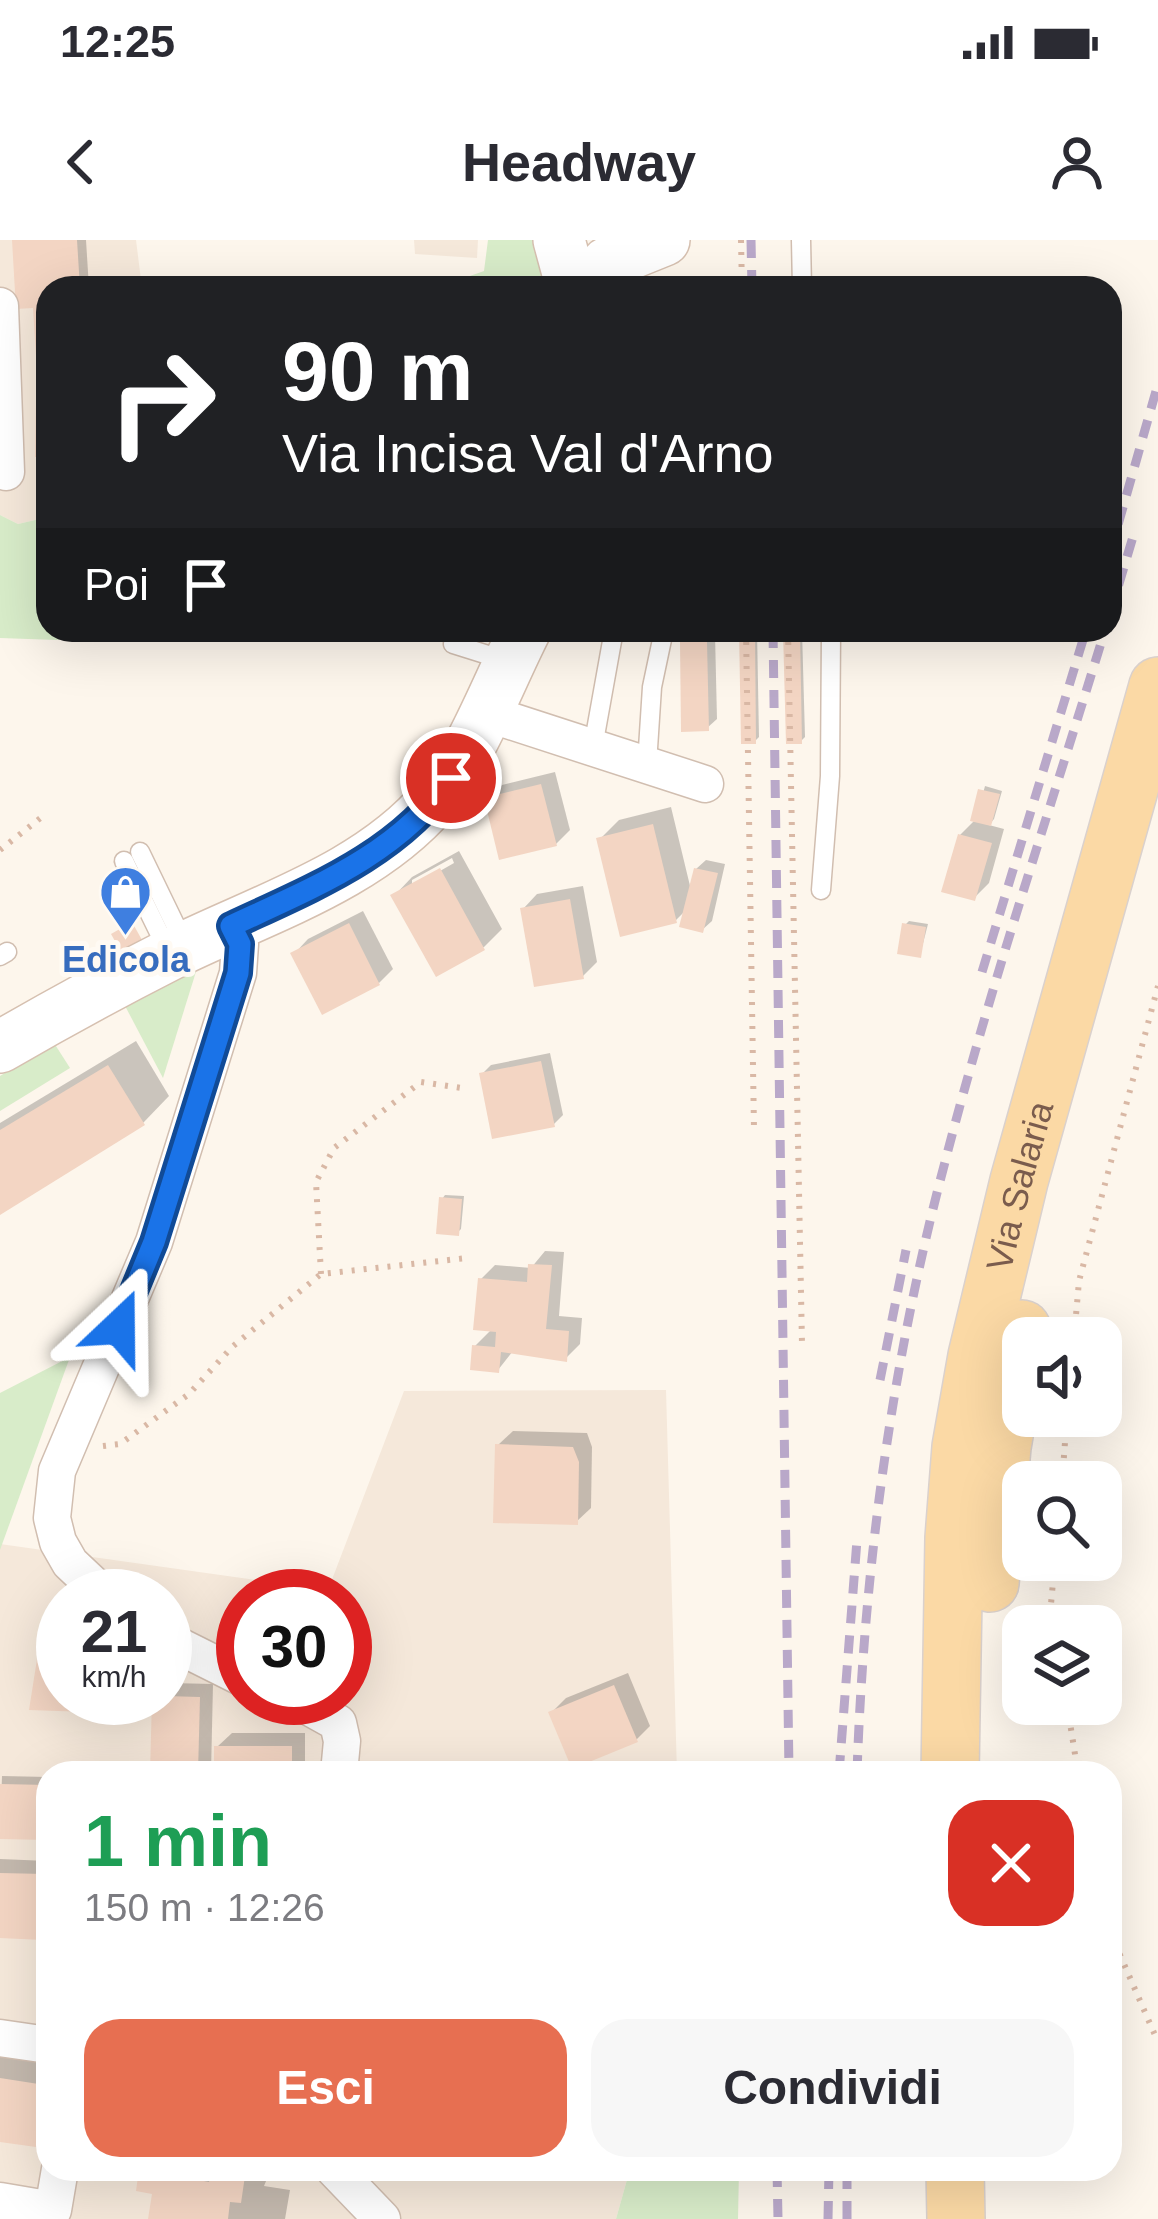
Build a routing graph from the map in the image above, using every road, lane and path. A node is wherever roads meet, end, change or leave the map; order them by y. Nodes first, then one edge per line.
1 (559, 240) edge
2 (741, 240) edge
3 (801, 240) edge
4 (661, 241) edge
5 (569, 276) edge
6 (596, 276) edge
7 (742, 276) edge
8 (802, 276) edge
9 (0, 305) edge
10 (6, 472) dead end
11 (612, 642) edge
12 (661, 642) edge
13 (746, 642) edge
14 (788, 642) edge
15 (831, 642) edge
16 (453, 644) dead end
17 (517, 646) edge
18 (1158, 686) edge
19 (483, 712) junction
20 (593, 747) junction
21 (646, 764) junction
22 (705, 784) dead end
23 (43, 815) dead end
24 (1158, 827) edge
25 (0, 850) edge
26 (132, 856) dead end
27 (821, 890) dead end
28 (196, 943) junction
29 (1158, 986) edge
30 (0, 1047) edge
31 (462, 1088) dead end
32 (754, 1129) dead end
33 (467, 1258) dead end
34 (321, 1274) junction
35 (1076, 1317) edge
36 (802, 1344) dead end
37 (64, 1449) junction
38 (76, 1569) edge
39 (338, 1725) edge
40 (1070, 1725) edge
41 (340, 1761) edge
42 (950, 1761) edge
43 (989, 1761) edge
44 (1076, 1761) edge
45 (1122, 1959) edge
46 (0, 2038) edge
47 (1158, 2042) edge
48 (36, 2043) edge
49 (58, 2181) edge
50 (346, 2181) edge
51 (955, 2181) edge
52 (994, 2181) edge
53 (0, 2201) edge
54 (382, 2219) edge
55 (956, 2219) edge
56 (995, 2219) edge

1 - 5 street
2 - 7 path
3 - 8 lane
4 - 6 street
9 - 10 street
11 - 20 lane
12 - 21 lane
13 - 32 path
14 - 36 path
15 - 27 lane
16 - 17 lane
17 - 19 street
18 - 42 main road, Via Salaria
19 - 20 street
19 - 28 street
20 - 21 street
21 - 22 street
23 - 25 path
24 - 43 main road, Via Salaria
26 - 28 lane
28 - 30 street
28 - 37 street
29 - 35 path
31 - 34 path
33 - 34 path
34 - 37 path
37 - 38 street
39 - 41 street
40 - 44 path
45 - 47 path
46 - 48 street
49 - 53 street
50 - 54 street
51 - 55 main road
52 - 56 main road

